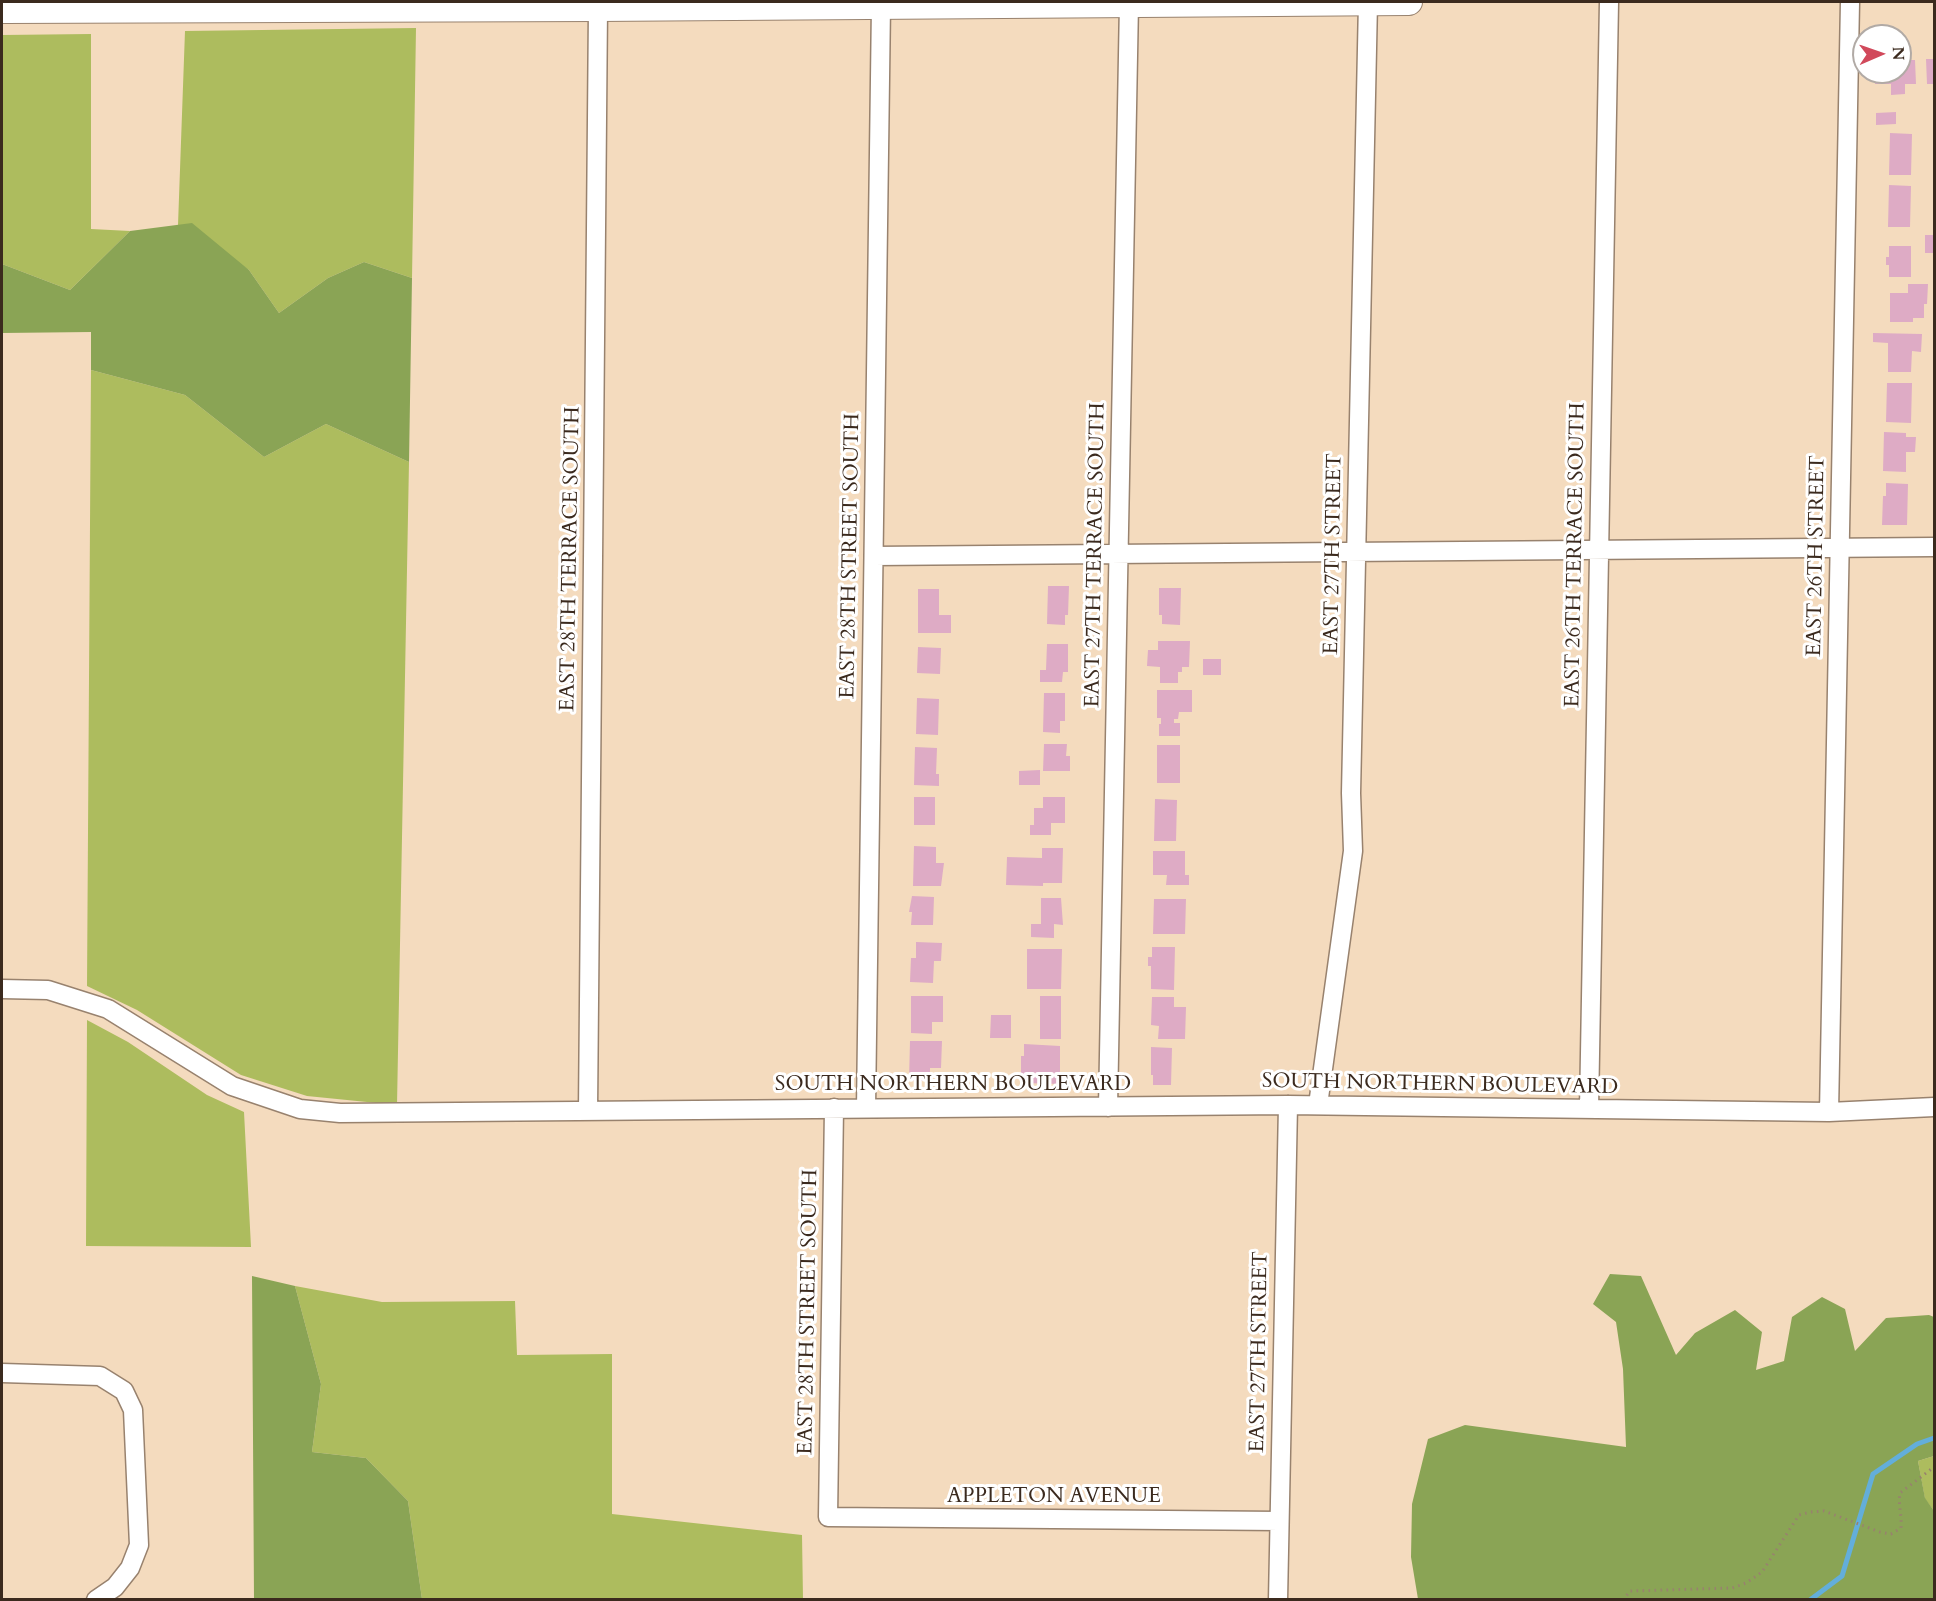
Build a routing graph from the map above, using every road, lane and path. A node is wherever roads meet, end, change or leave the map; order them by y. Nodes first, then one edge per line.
1 (1368, 2) edge
2 (1409, 2) edge
3 (1609, 2) edge
4 (1850, 2) edge
5 (1129, 3) junction
6 (881, 5) junction
7 (598, 8) junction
8 (2, 10) edge
9 (1935, 547) edge
10 (1839, 548) junction
11 (1599, 550) junction
12 (1357, 552) junction
13 (1118, 554) junction
14 (874, 556) junction
15 (2, 989) edge
16 (1288, 1105) junction
17 (1318, 1105) junction
18 (1108, 1107) junction
19 (1935, 1107) edge
20 (834, 1108) junction
21 (866, 1108) junction
22 (1589, 1109) junction
23 (588, 1111) junction
24 (1829, 1112) junction
25 (2, 1372) edge
26 (1935, 1467) edge
27 (828, 1516) joint
28 (1279, 1521) junction
29 (103, 1595) edge
30 (1278, 1599) edge
31 (1623, 1599) edge

1 - 2 street
1 - 5 street
1 - 12 street, EAST 27TH STREET
3 - 11 street, EAST 26TH TERRACE SOUTH
4 - 10 street, EAST 26TH STREET
5 - 6 street
5 - 13 street, EAST 27TH TERRACE SOUTH
6 - 7 street
6 - 14 street, EAST 28TH STREET SOUTH
7 - 8 street
7 - 23 street, EAST 28TH TERRACE SOUTH
9 - 10 street
10 - 11 street
10 - 24 street, EAST 26TH STREET
11 - 12 street
11 - 22 street, EAST 26TH TERRACE SOUTH
12 - 13 street
12 - 17 street, EAST 27TH STREET
13 - 14 street
13 - 18 street, EAST 27TH TERRACE SOUTH
14 - 21 street, EAST 28TH STREET SOUTH
15 - 23 street, SOUTH NORTHERN BOULEVARD
16 - 17 street, SOUTH NORTHERN BOULEVARD
16 - 18 street, SOUTH NORTHERN BOULEVARD
16 - 28 street, EAST 27TH STREET
17 - 22 street, SOUTH NORTHERN BOULEVARD
18 - 21 street, SOUTH NORTHERN BOULEVARD
19 - 24 street, SOUTH NORTHERN BOULEVARD
20 - 21 street, SOUTH NORTHERN BOULEVARD
20 - 23 street, SOUTH NORTHERN BOULEVARD
20 - 27 street, EAST 28TH STREET SOUTH
22 - 24 street, SOUTH NORTHERN BOULEVARD
25 - 29 street
26 - 31 path
27 - 28 street, APPLETON AVENUE
28 - 30 street, EAST 27TH STREET

